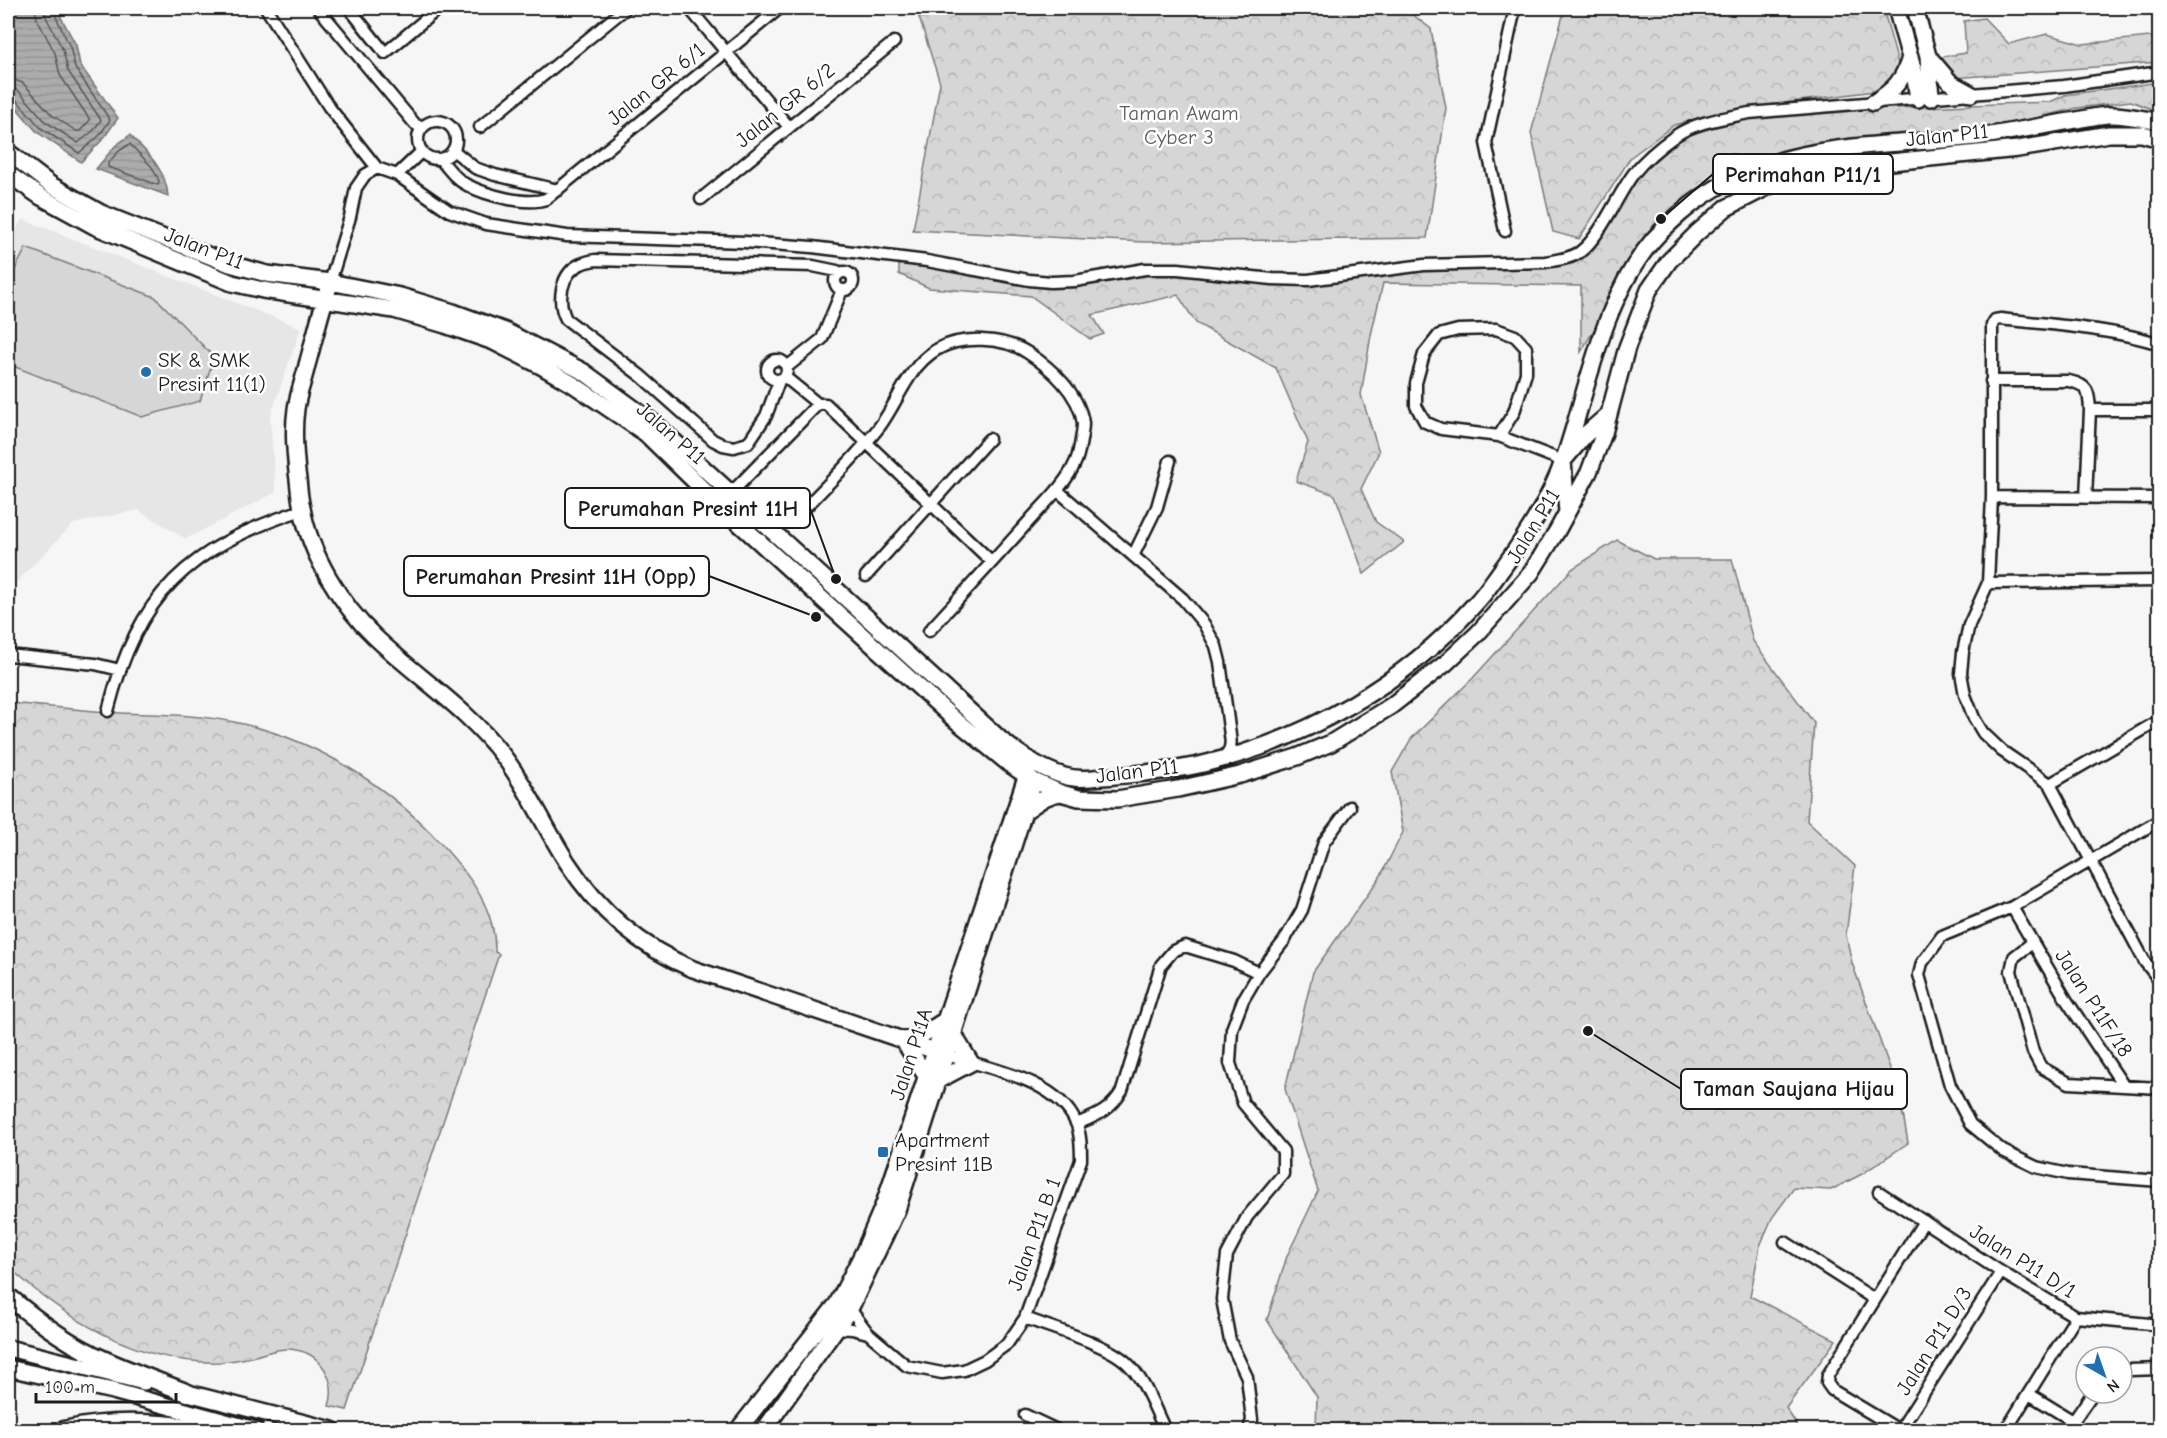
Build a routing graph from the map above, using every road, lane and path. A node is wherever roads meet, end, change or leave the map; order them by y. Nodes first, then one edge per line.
1 (266, 8) edge
2 (318, 8) edge
3 (349, 8) edge
4 (439, 8) edge
5 (626, 8) edge
6 (689, 8) edge
7 (780, 8) edge
8 (1515, 8) edge
9 (1896, 8) edge
10 (1915, 8) edge
11 (894, 42) dead end
12 (726, 52) junction
13 (1928, 56) junction
14 (1910, 57) junction
15 (2160, 72) edge
16 (1971, 94) junction
17 (1924, 98) junction
18 (1873, 103) junction
19 (2160, 122) edge
20 (480, 127) dead end
21 (789, 127) junction
22 (422, 128) junction
23 (2160, 139) edge
24 (1941, 140) junction
25 (1907, 142) junction
26 (453, 150) junction
27 (421, 152) junction
28 (10, 155) edge
29 (1953, 157) junction
30 (440, 159) junction
31 (1891, 162) junction
32 (377, 168) junction
33 (475, 168) junction
34 (8, 174) edge
35 (397, 175) junction
36 (468, 186) junction
37 (558, 190) junction
38 (700, 199) dead end
39 (1505, 231) dead end
40 (330, 282) junction
41 (325, 299) junction
42 (2160, 344) edge
43 (783, 375) junction
44 (1992, 381) junction
45 (818, 404) junction
46 (2090, 410) junction
47 (2157, 410) dead end
48 (1609, 414) junction
49 (1499, 436) junction
50 (989, 438) dead end
51 (866, 442) junction
52 (1170, 461) dead end
53 (1563, 461) junction
54 (703, 490) junction
55 (1057, 490) junction
56 (731, 494) junction
57 (1992, 497) junction
58 (2086, 498) junction
59 (2160, 498) edge
60 (931, 504) junction
61 (302, 510) junction
62 (1568, 512) junction
63 (800, 513) dead end
64 (736, 520) junction
65 (1133, 556) junction
66 (992, 562) junction
67 (866, 576) dead end
68 (2160, 581) edge
69 (1988, 583) junction
70 (929, 631) dead end
71 (8, 655) edge
72 (120, 670) junction
73 (108, 711) dead end
74 (2160, 720) edge
75 (1230, 735) junction
76 (1258, 748) junction
77 (1221, 760) junction
78 (1032, 772) junction
79 (2050, 784) junction
80 (1062, 793) junction
81 (1350, 807) dead end
82 (1025, 811) junction
83 (2160, 820) edge
84 (2091, 860) junction
85 (2012, 907) junction
86 (2031, 943) junction
87 (1259, 973) junction
88 (2160, 981) edge
89 (949, 1027) junction
90 (903, 1040) junction
91 (941, 1053) junction
92 (971, 1063) junction
93 (933, 1078) junction
94 (2122, 1085) junction
95 (2160, 1088) edge
96 (1077, 1124) junction
97 (2160, 1181) edge
98 (1879, 1192) dead end
99 (1924, 1221) junction
100 (1785, 1242) dead end
101 (2001, 1272) junction
102 (8, 1296) edge
103 (1874, 1299) junction
104 (850, 1309) junction
105 (2076, 1317) junction
106 (1024, 1318) junction
107 (2160, 1325) edge
108 (835, 1328) junction
109 (868, 1333) junction
110 (8, 1348) edge
111 (8, 1368) edge
112 (2160, 1369) edge
113 (2134, 1370) edge
114 (188, 1393) junction
115 (2029, 1394) junction
116 (2084, 1405) edge
117 (1025, 1415) dead end
118 (2070, 1426) edge
119 (243, 1429) edge
120 (64, 1431) edge
121 (217, 1431) edge
122 (332, 1431) edge
123 (738, 1431) edge
124 (764, 1431) edge
125 (1056, 1431) edge
126 (1165, 1431) edge
127 (1249, 1431) edge
128 (1899, 1431) edge
129 (2006, 1431) edge

1 - 32 street
2 - 22 street
3 - 4 street
5 - 20 street
6 - 12 street
7 - 12 street, Jalan GR 6/1
8 - 39 street
9 - 14 main road
10 - 13 main road
11 - 21 street, Jalan GR 6/2
12 - 21 street
12 - 37 street, Jalan GR 6/1
13 - 16 main road
13 - 17 main road
14 - 17 main road
14 - 18 main road
15 - 16 street
16 - 17 street
17 - 18 street
18 - 35 street
19 - 24 main road, Jalan P11
21 - 38 street, Jalan GR 6/2
22 - 26 street
22 - 27 street
23 - 29 main road, Jalan P11
24 - 25 main road, Jalan P11
24 - 29 main road
25 - 31 main road
25 - 53 main road, Jalan P11
26 - 30 street
26 - 33 street
27 - 30 street
27 - 35 street
28 - 40 main road, Jalan P11
29 - 31 main road, Jalan P11
30 - 36 street
31 - 48 main road, Jalan P11
32 - 35 street
32 - 40 street
33 - 36 street
33 - 37 street
34 - 41 main road, Jalan P11
36 - 37 street, Jalan GR 6/1
40 - 41 main road
40 - 56 main road, Jalan P11
41 - 54 main road, Jalan P11
41 - 61 main road
42 - 44 street
43 - 43 street
43 - 45 street
44 - 46 street
44 - 57 street
45 - 51 street
45 - 56 street
46 - 47 street
46 - 58 street
48 - 53 main road
48 - 62 main road, Jalan P11
49 - 49 street
49 - 53 street
50 - 60 street
51 - 55 street
51 - 60 street
51 - 63 street
52 - 65 street
53 - 62 main road
53 - 76 main road, Jalan P11
54 - 56 main road
54 - 64 main road, Jalan P11
55 - 65 street
55 - 66 street
56 - 64 main road
56 - 78 main road, Jalan P11
57 - 58 street
57 - 69 street
58 - 59 street
60 - 66 street
60 - 67 street
61 - 72 street
61 - 90 main road
62 - 80 main road, Jalan P11
64 - 78 main road, Jalan P11
65 - 75 street
66 - 70 street
68 - 69 street
69 - 79 street
71 - 72 street
72 - 73 street
74 - 79 street
75 - 76 street
75 - 77 street
76 - 77 main road, Jalan P11
77 - 78 main road, Jalan P11
78 - 80 main road, Jalan P11
78 - 82 main road, Jalan P11A
78 - 89 main road, Jalan P11A
79 - 84 street
80 - 82 main road
81 - 87 street
82 - 89 main road, Jalan P11A
83 - 84 street
84 - 85 street
84 - 88 street
85 - 86 street, Jalan P11F/18
85 - 97 street
86 - 94 street, Jalan P11F/18
86 - 94 street, Jalan P11F/18
87 - 96 street
87 - 127 street
89 - 90 main road
89 - 91 main road, Jalan P11A
89 - 92 main road
90 - 91 main road
90 - 93 main road
91 - 92 street, Jalan P11 B 1
91 - 93 main road, Jalan P11A
92 - 93 main road
92 - 96 street, Jalan P11 B 1
93 - 104 main road, Jalan P11A
93 - 123 main road, Jalan P11A
94 - 95 street, Jalan P11F/18
96 - 106 street, Jalan P11 B 1
98 - 99 street, Jalan P11 D/1
99 - 101 street, Jalan P11 D/1
99 - 103 street
100 - 103 street
101 - 105 street, Jalan P11 D/1
101 - 128 street, Jalan P11 D/3
102 - 114 main road
103 - 128 street
104 - 108 main road, Jalan P11A
104 - 109 street, Jalan P11 B 1
105 - 107 street, Jalan P11 D/1
105 - 115 street
106 - 109 street, Jalan P11 B 1
106 - 126 street
108 - 109 street, Jalan P11 B 1
108 - 124 main road, Jalan P11A
110 - 114 main road
111 - 119 main road
112 - 113 street
114 - 122 main road
115 - 118 street
115 - 129 street
116 - 118 street
117 - 125 street
120 - 121 main road

